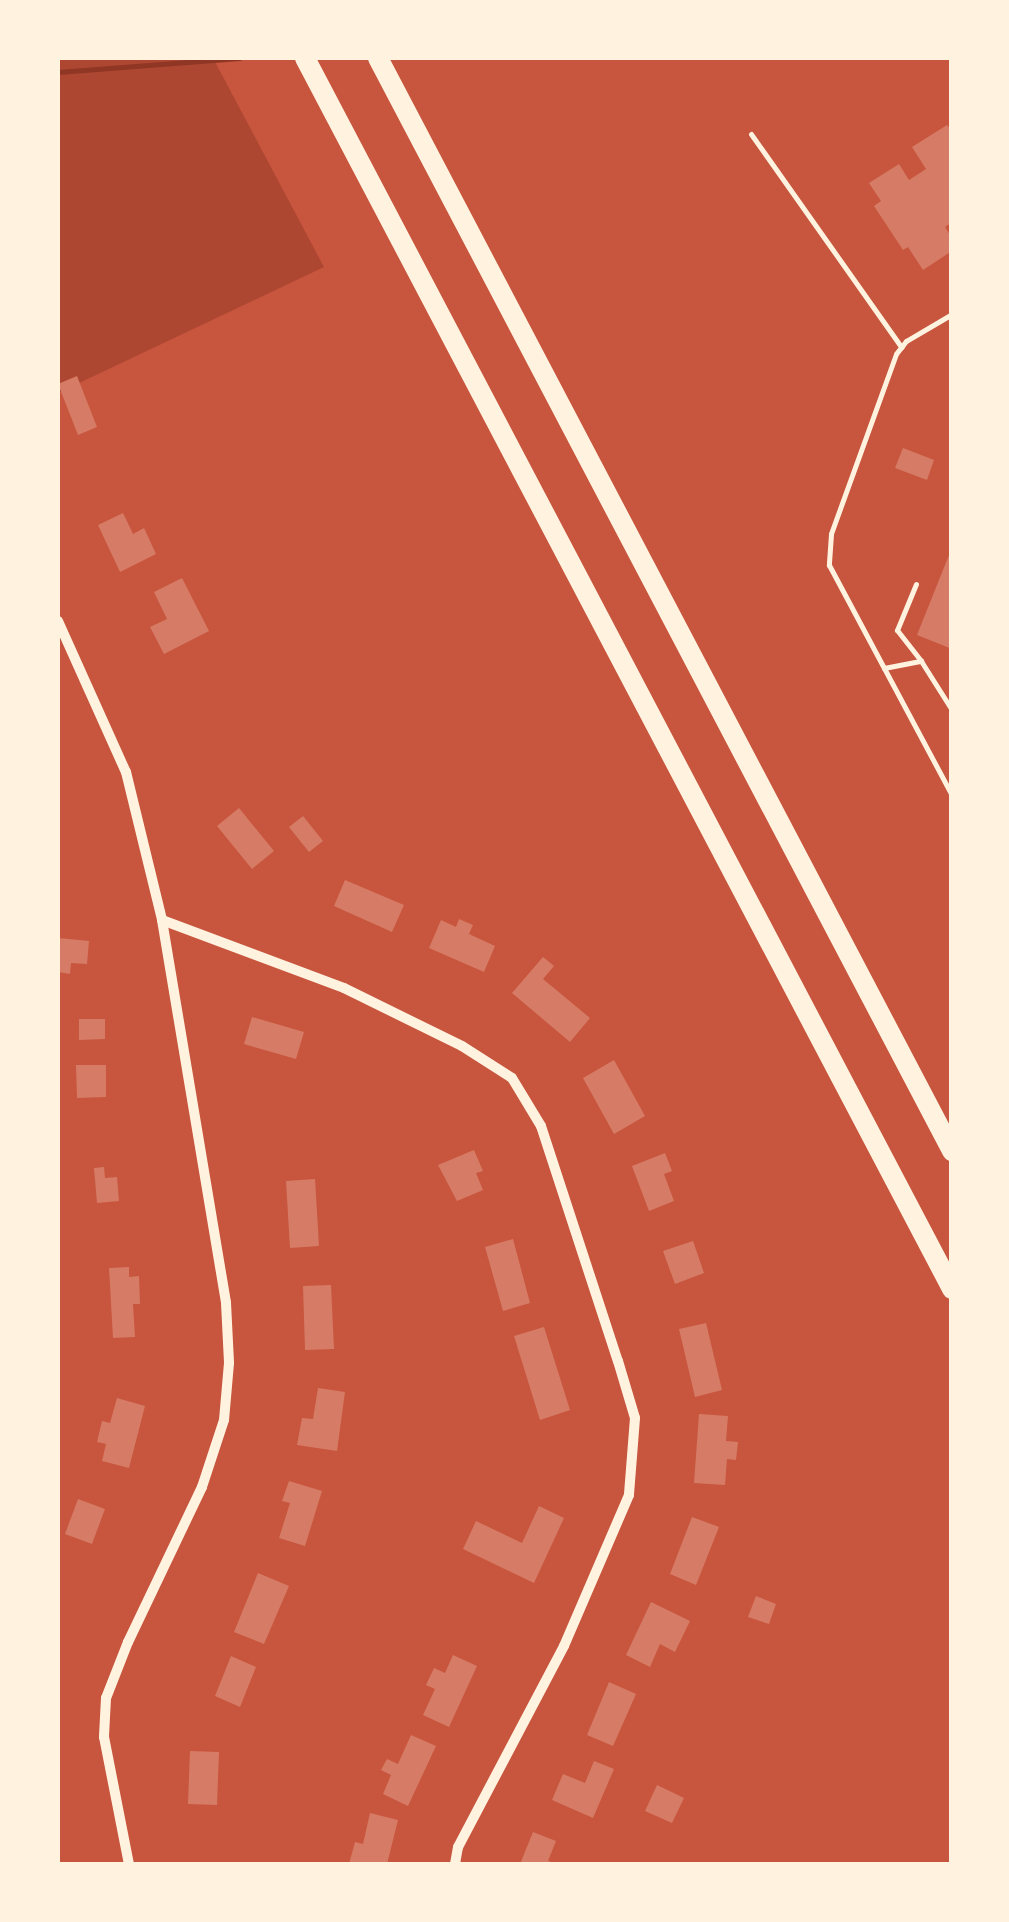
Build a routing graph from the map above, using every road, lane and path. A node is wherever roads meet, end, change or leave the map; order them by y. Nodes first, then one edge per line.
1 (305, 58) edge
2 (378, 58) edge
3 (751, 134) dead end
4 (952, 314) edge
5 (901, 347) junction
6 (916, 584) dead end
7 (58, 621) edge
8 (920, 661) junction
9 (884, 668) junction
10 (952, 710) edge
11 (952, 795) edge
12 (162, 920) junction
13 (952, 1151) edge
14 (952, 1289) edge
15 (128, 1864) edge
16 (454, 1864) edge

1 - 14 highway
2 - 13 highway
3 - 5 lane
4 - 5 lane
5 - 9 lane
6 - 8 lane
7 - 12 street
8 - 9 lane
8 - 10 lane
9 - 11 lane
12 - 15 street
12 - 16 street

